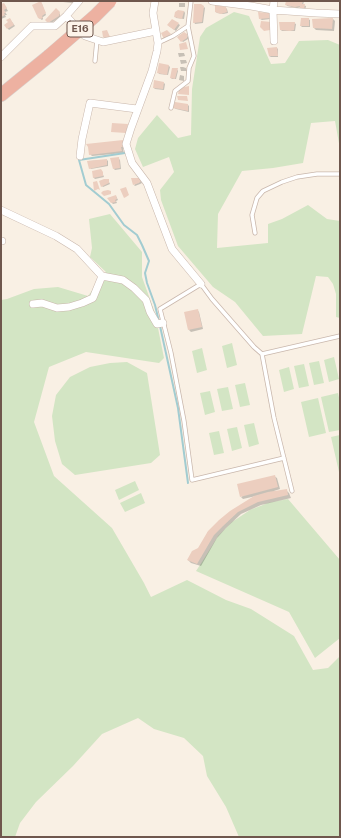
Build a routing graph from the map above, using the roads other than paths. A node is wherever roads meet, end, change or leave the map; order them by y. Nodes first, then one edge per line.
1 (79, 1) edge
2 (104, 1) edge
3 (110, 1) edge
4 (155, 1) edge
5 (191, 1) edge
6 (212, 1) edge
7 (274, 1) edge
8 (273, 10) junction
9 (340, 14) edge
10 (66, 16) junction
11 (188, 26) junction
12 (156, 31) junction
13 (97, 40) junction
14 (274, 41) dead end
15 (158, 43) junction
16 (1, 56) edge
17 (94, 61) dead end
18 (1, 90) edge
19 (1, 95) edge
20 (171, 108) dead end
21 (137, 109) junction
22 (80, 156) dead end
23 (340, 174) edge
24 (1, 210) edge
25 (255, 233) dead end
26 (102, 276) junction
27 (201, 284) junction
28 (33, 304) dead end
29 (163, 323) junction
30 (340, 336) edge
31 (262, 354) junction
32 (284, 458) junction
33 (292, 490) dead end

1 - 10 street
2 - 18 highway, E16
3 - 19 highway, E16, bridge
4 - 12 street
5 - 11 lane
6 - 8 street
7 - 8 street
8 - 9 street
8 - 14 street
10 - 13 street
10 - 16 street
11 - 15 lane
11 - 20 lane
12 - 13 street
12 - 15 street
13 - 17 lane
15 - 21 street
21 - 22 street
21 - 27 street
23 - 25 lane
24 - 26 street
26 - 28 street
26 - 29 street
27 - 29 lane
27 - 31 lane
29 - 32 lane
30 - 31 lane
31 - 32 lane
32 - 33 lane

